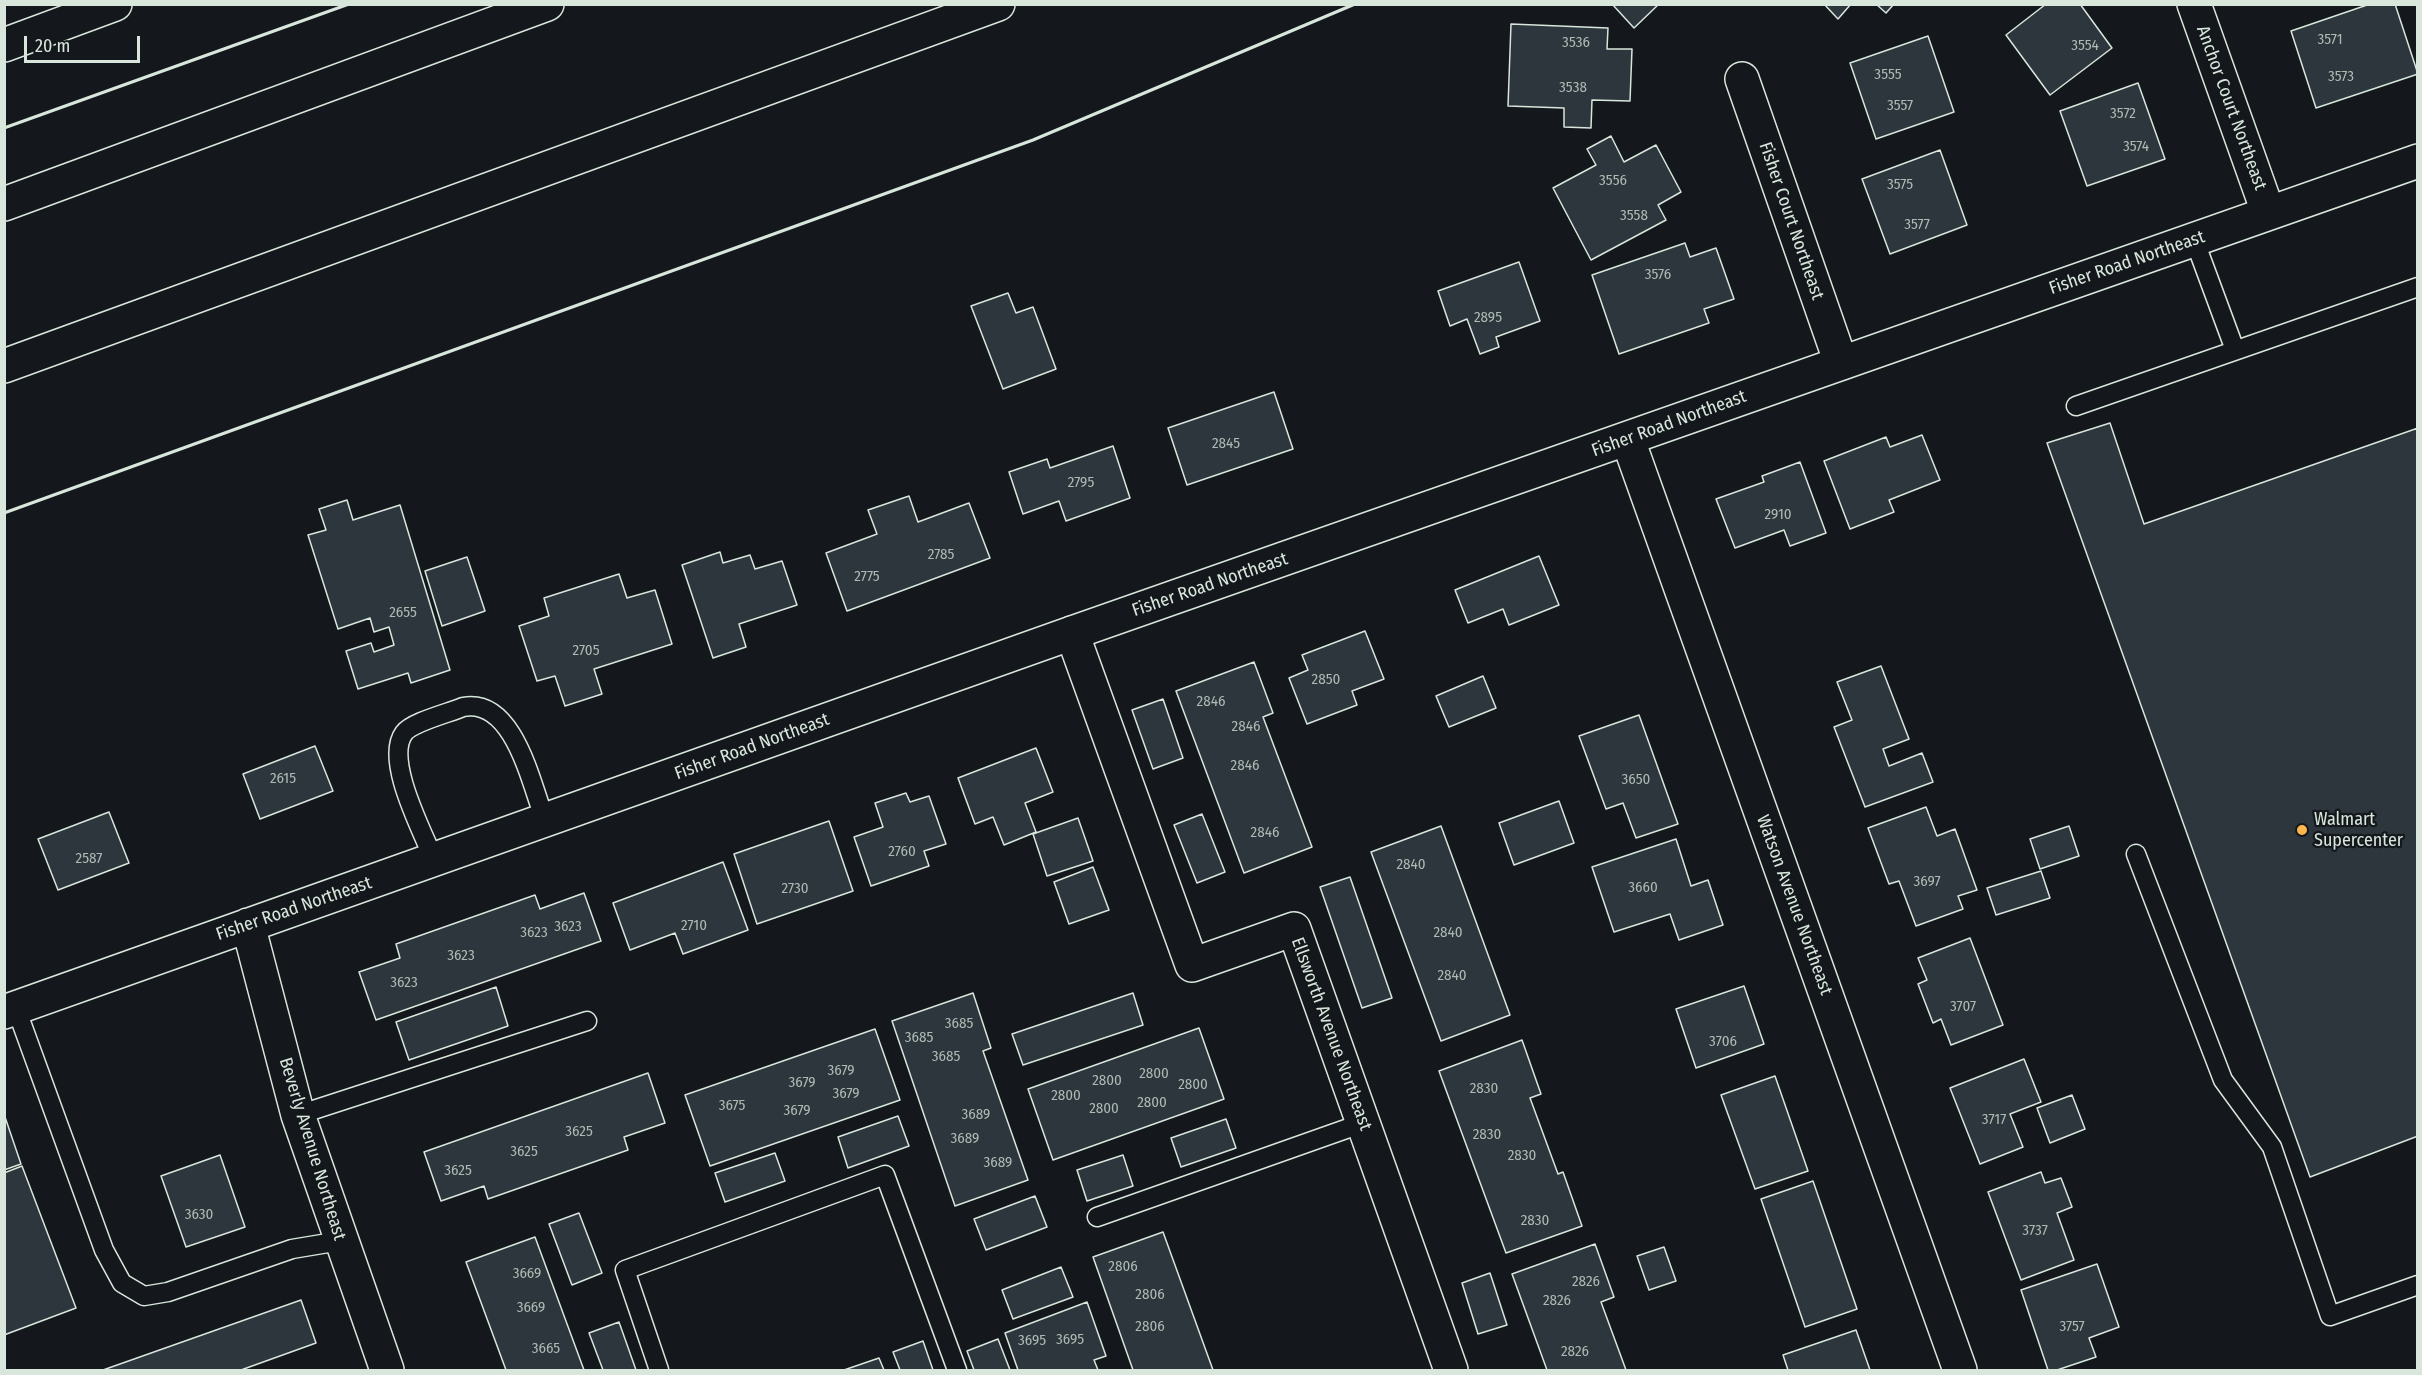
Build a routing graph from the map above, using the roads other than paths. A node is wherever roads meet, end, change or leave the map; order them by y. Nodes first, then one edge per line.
1 (115, 4) edge
2 (547, 4) edge
3 (998, 4) edge
4 (2194, 4) edge
5 (4, 45) edge
6 (1742, 79) dead end
7 (2418, 161) edge
8 (4, 204) edge
9 (2268, 212) junction
10 (2194, 239) junction
11 (2418, 286) edge
12 (2235, 350) junction
13 (1841, 363) junction
14 (4, 366) edge
15 (2076, 405) dead end
16 (1628, 440) junction
17 (1072, 633) junction
18 (545, 820) junction
19 (2136, 854) dead end
20 (434, 860) junction
21 (248, 925) junction
22 (10, 1010) edge
23 (587, 1021) dead end
24 (298, 1115) junction
25 (1363, 1123) junction
26 (1097, 1217) dead end
27 (340, 1241) junction
28 (2418, 1285) edge
29 (387, 1371) edge
30 (658, 1371) edge
31 (957, 1371) edge
32 (1451, 1371) edge
33 (1960, 1371) edge

1 - 5 main road
2 - 8 main road
3 - 14 main road
4 - 9 main road, Anchor Court Northeast
6 - 13 main road, Fisher Court Northeast
7 - 9 main road, Fisher Road Northeast
9 - 10 main road, Fisher Road Northeast
10 - 12 lane
10 - 13 main road, Fisher Road Northeast
11 - 12 lane
12 - 15 lane
13 - 16 main road, Fisher Road Northeast
16 - 17 main road, Fisher Road Northeast
16 - 33 main road, Watson Avenue Northeast
17 - 18 main road, Fisher Road Northeast
17 - 25 main road, Ellsworth Avenue Northeast
18 - 20 main road, Fisher Road Northeast
18 - 20 lane
19 - 28 lane
20 - 21 main road, Fisher Road Northeast
21 - 22 main road, Fisher Road Northeast
21 - 24 main road, Beverly Avenue Northeast
22 - 27 lane
23 - 24 lane
24 - 27 main road, Beverly Avenue Northeast
25 - 26 lane
25 - 32 main road, Ellsworth Avenue Northeast
27 - 29 main road, Beverly Avenue Northeast
30 - 31 lane

